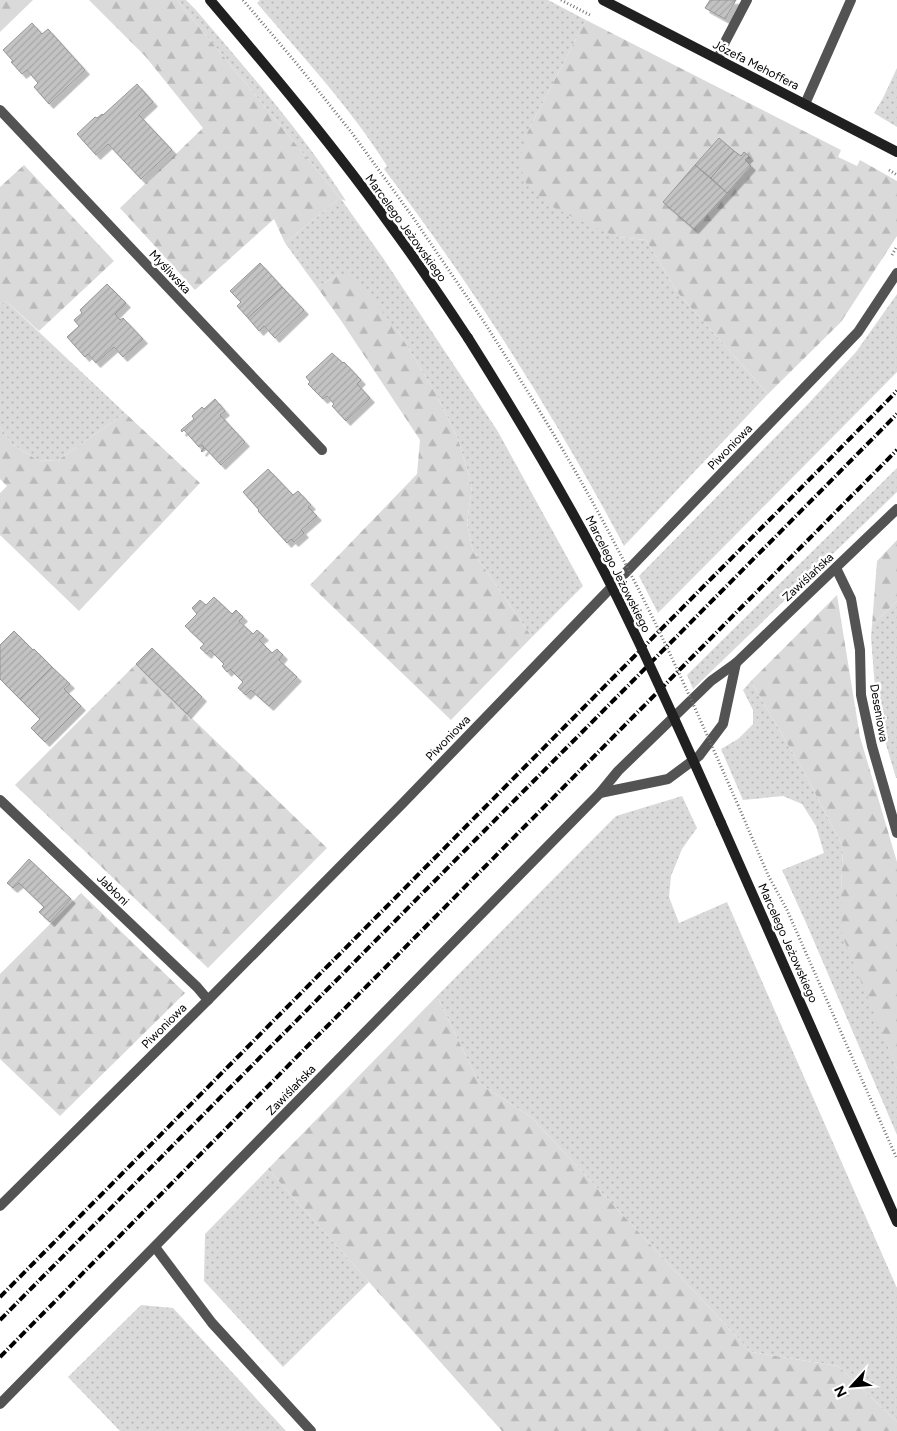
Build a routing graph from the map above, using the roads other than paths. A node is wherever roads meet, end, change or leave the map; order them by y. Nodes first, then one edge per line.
1 (210, 0) edge
2 (603, 0) edge
3 (746, 0) edge
4 (851, 0) edge
5 (718, 59) junction
6 (805, 104) junction
7 (0, 110) edge
8 (897, 152) edge
9 (897, 272) edge
10 (322, 450) dead end
11 (897, 508) edge
12 (836, 568) junction
13 (736, 663) junction
14 (600, 794) junction
15 (0, 800) edge
16 (897, 833) edge
17 (208, 1000) junction
18 (0, 1206) edge
19 (897, 1222) edge
20 (155, 1247) junction
21 (0, 1404) edge
22 (311, 1431) edge

1 - 19 street, Marcelego Jeżowskiego, bridge
2 - 5 street, Józefa Mehoffera
3 - 5 street
4 - 6 street
5 - 6 street, Józefa Mehoffera
6 - 8 street, Józefa Mehoffera
7 - 10 street, Myśliwska
9 - 17 street, Piwoniowa
11 - 12 street, Zawiślańska
12 - 13 street, Zawiślańska
12 - 16 street, Deseniowa
13 - 14 street, Zawiślańska
13 - 14 street
14 - 20 street, Zawiślańska
15 - 17 street, Jabłoni
17 - 18 street, Piwoniowa
20 - 21 street, Zawiślańska
20 - 22 street

